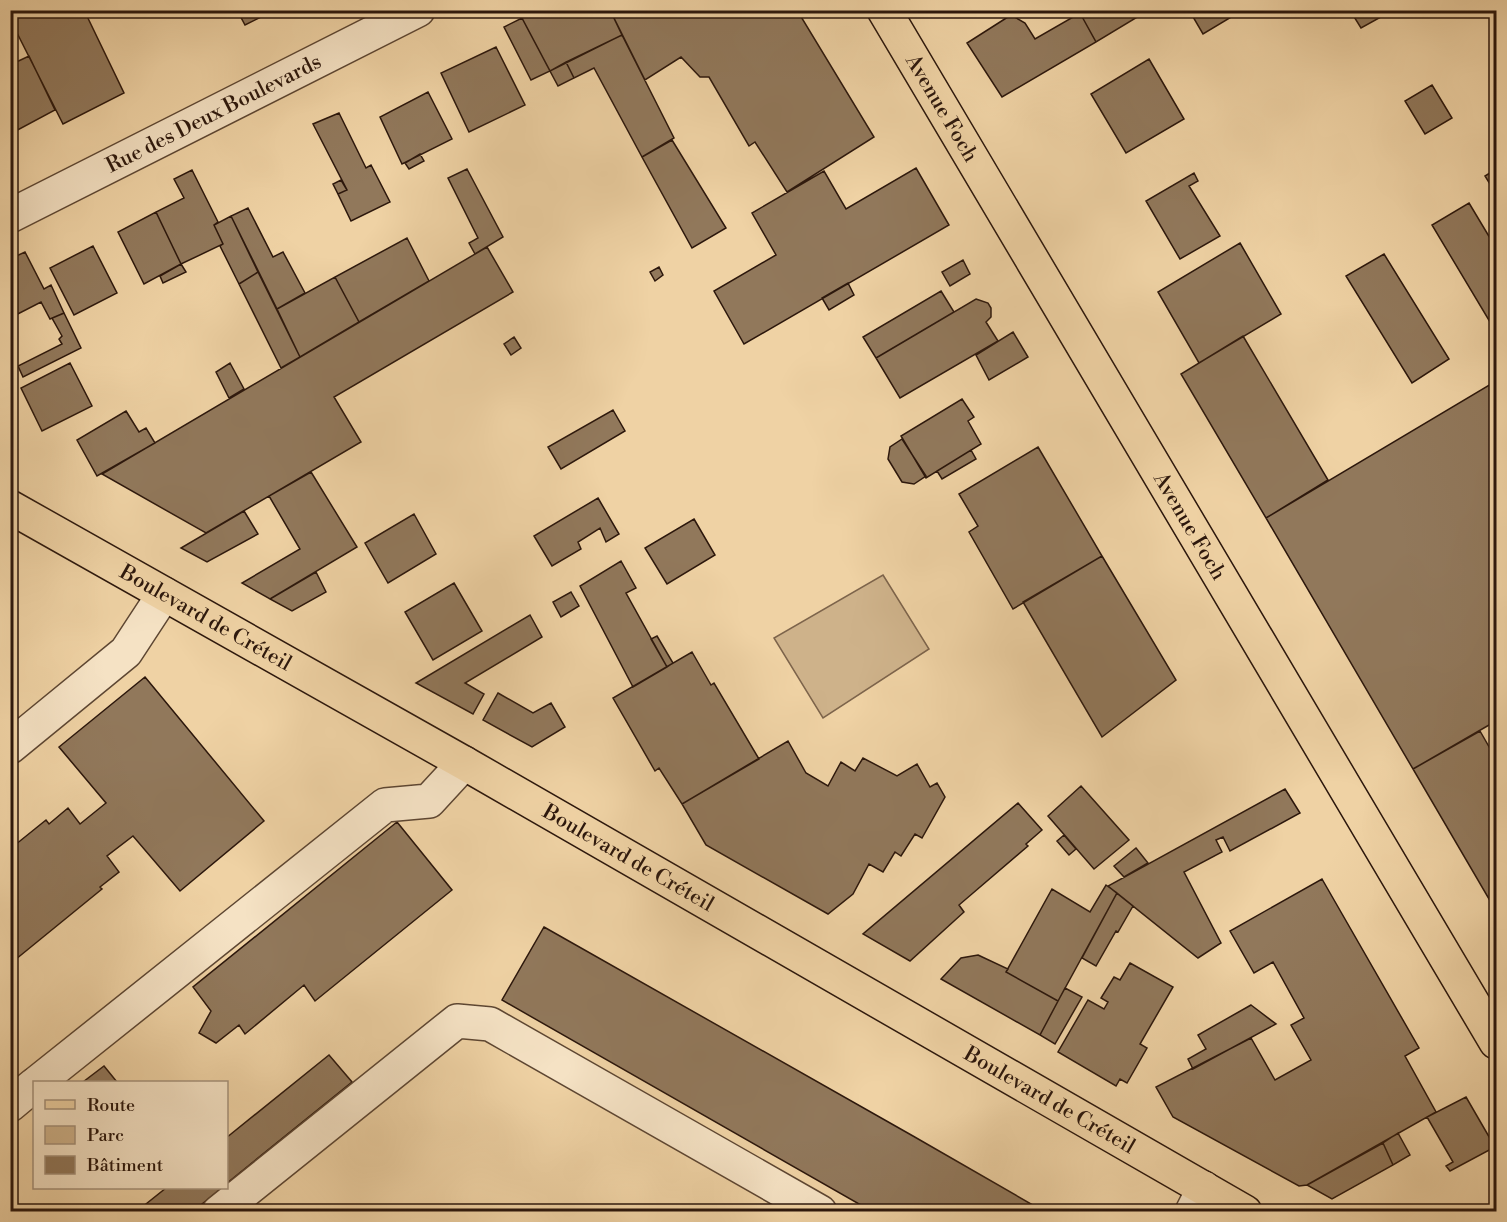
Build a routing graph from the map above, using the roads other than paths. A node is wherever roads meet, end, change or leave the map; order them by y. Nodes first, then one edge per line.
1 (417, 10) edge
2 (884, 10) edge
3 (10, 216) edge
4 (10, 507) edge
5 (164, 594) junction
6 (10, 747) edge
7 (464, 763) junction
8 (1497, 1042) edge
9 (40, 1081) edge
10 (33, 1086) edge
11 (10, 1105) edge
12 (1198, 1200) edge
13 (219, 1212) edge
14 (820, 1212) edge
15 (1245, 1212) edge

1 - 3 street, Rue des Deux Boulevards
2 - 8 main road, Avenue Foch
4 - 5 main road, Boulevard de Créteil
5 - 6 street
5 - 7 main road, Boulevard de Créteil
7 - 9 street
7 - 12 main road, Boulevard de Créteil
10 - 11 street
12 - 15 main road, Boulevard de Créteil
13 - 14 street

